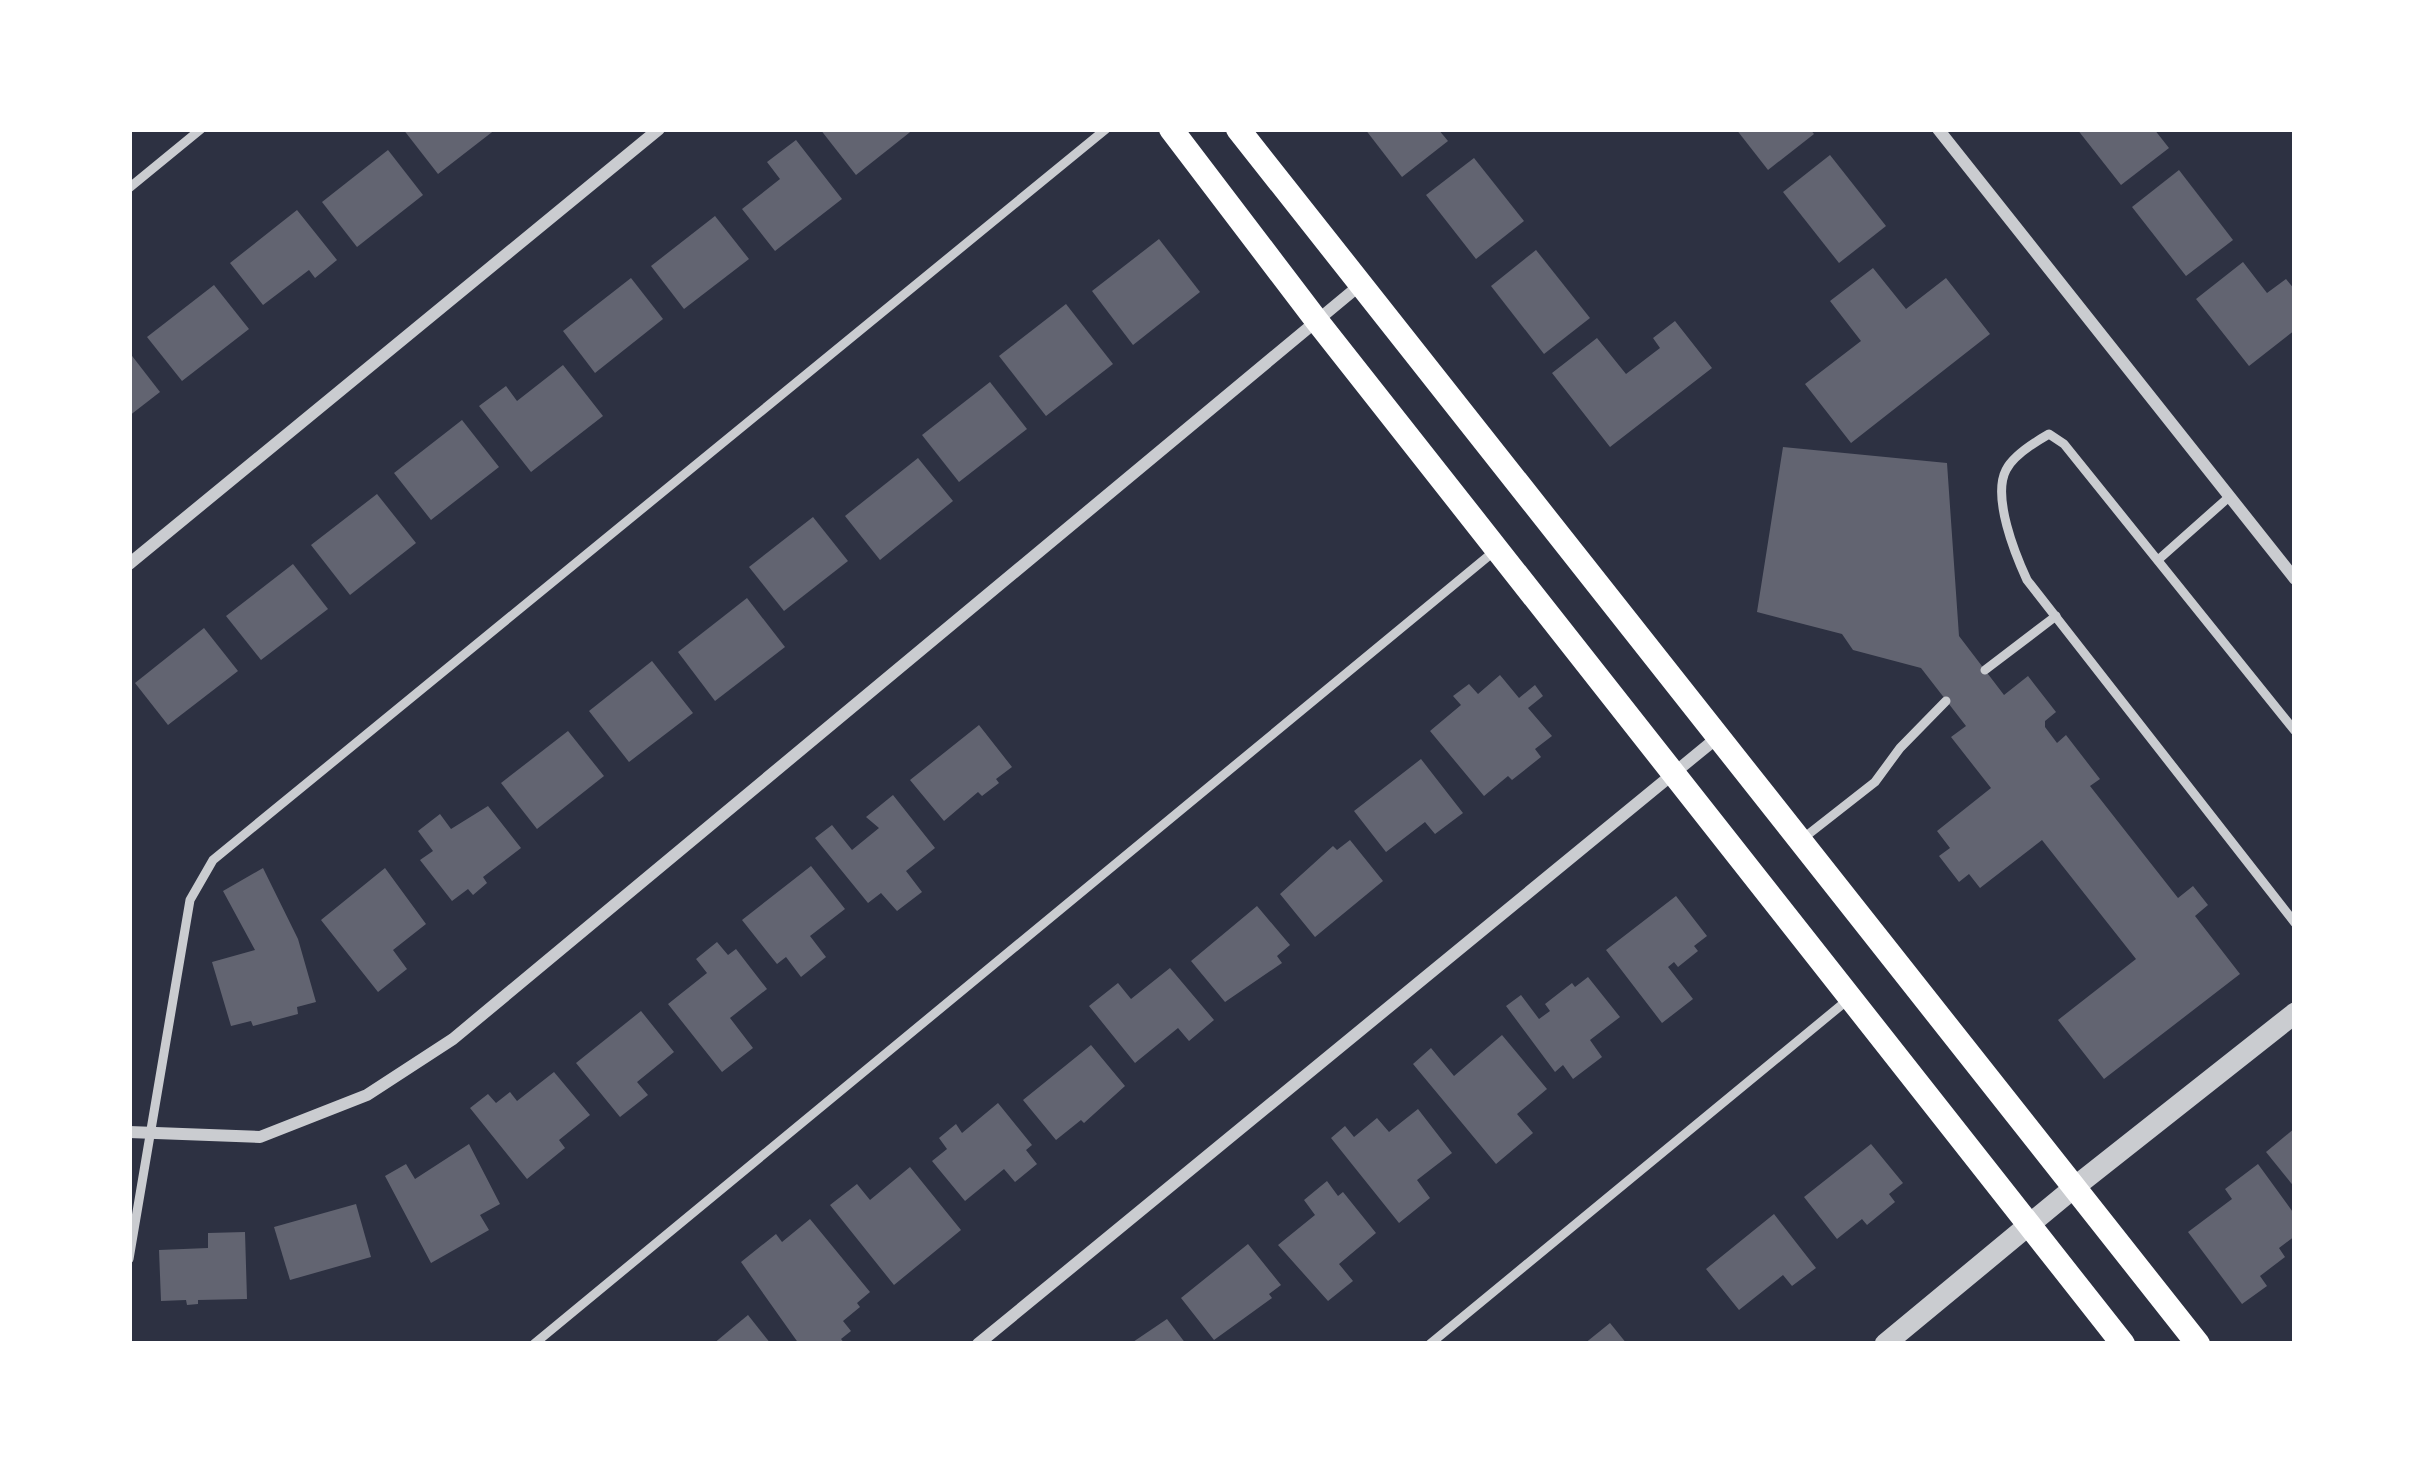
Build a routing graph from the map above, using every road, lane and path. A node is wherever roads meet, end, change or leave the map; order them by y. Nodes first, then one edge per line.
1 (201, 129) edge
2 (659, 129) edge
3 (1106, 129) edge
4 (1171, 129) edge
5 (1238, 129) edge
6 (1938, 129) edge
7 (129, 188) edge
8 (1360, 284) junction
9 (1317, 321) junction
10 (2229, 497) junction
11 (1497, 549) junction
12 (2158, 560) junction
13 (129, 564) edge
14 (2295, 579) edge
15 (2056, 616) junction
16 (1985, 670) dead end
17 (1946, 700) dead end
18 (2295, 731) edge
19 (1718, 737) junction
20 (1672, 772) junction
21 (1801, 840) junction
22 (2295, 923) edge
23 (1850, 998) junction
24 (2295, 1013) edge
25 (129, 1132) edge
26 (150, 1136) junction
27 (2076, 1186) junction
28 (2030, 1225) junction
29 (129, 1259) edge
30 (534, 1344) edge
31 (978, 1344) edge
32 (1430, 1344) edge
33 (1885, 1344) edge
34 (2123, 1344) edge
35 (2198, 1344) edge

1 - 7 lane
2 - 13 street
3 - 26 lane
4 - 9 main road
5 - 8 main road
6 - 10 street
8 - 9 street
8 - 19 main road
9 - 11 main road
9 - 26 street
10 - 12 lane
10 - 14 street
11 - 20 main road
11 - 30 lane
12 - 15 lane
12 - 18 lane
15 - 16 lane
15 - 22 lane
17 - 21 lane
19 - 20 street
19 - 21 main road
20 - 23 main road
20 - 31 street
21 - 27 main road
23 - 28 main road
23 - 32 lane
24 - 27 street
25 - 26 street
26 - 29 lane
27 - 28 street
27 - 35 main road
28 - 33 street
28 - 34 main road

